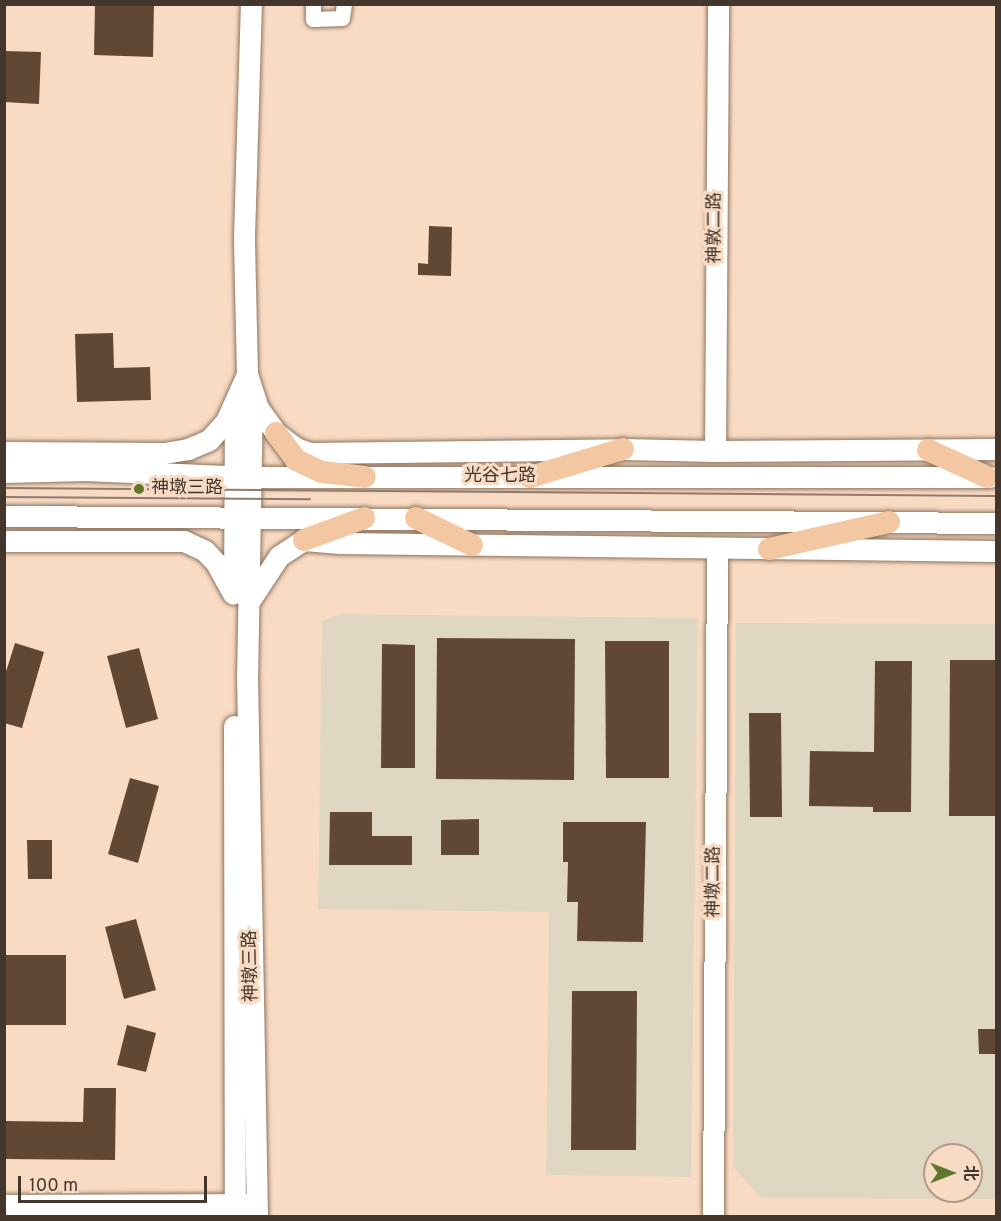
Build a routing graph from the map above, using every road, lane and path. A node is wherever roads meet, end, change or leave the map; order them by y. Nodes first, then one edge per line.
1 (251, 4) edge
2 (314, 4) edge
3 (344, 4) edge
4 (718, 4) edge
5 (245, 388) junction
6 (276, 433) junction
7 (209, 440) junction
8 (623, 449) junction
9 (996, 449) edge
10 (928, 450) junction
11 (715, 451) junction
12 (13, 452) edge
13 (85, 470) junction
14 (159, 471) junction
15 (4, 472) edge
16 (242, 476) junction
17 (365, 477) junction
18 (530, 477) junction
19 (992, 477) edge
20 (4, 516) edge
21 (115, 516) junction
22 (242, 517) junction
23 (364, 518) junction
24 (416, 518) junction
25 (889, 522) junction
26 (996, 523) edge
27 (304, 540) junction
28 (4, 541) edge
29 (183, 541) junction
30 (472, 545) junction
31 (717, 548) junction
32 (769, 549) junction
33 (996, 551) edge
34 (241, 600) junction
35 (4, 1205) edge
36 (235, 1210) edge
37 (257, 1210) edge
38 (713, 1216) edge

1 - 5 street, 神墩三路
2 - 3 street
4 - 11 street, 神敦二路
5 - 6 street
5 - 7 street
5 - 16 street, 神墩三路
6 - 8 street
6 - 17 main road
7 - 12 street
7 - 14 street
8 - 11 street
8 - 18 main road
9 - 10 street
10 - 11 street
10 - 19 main road
12 - 13 street
13 - 14 street, 光谷七路
13 - 15 street, 光谷七路
14 - 16 street, 光谷七路
16 - 17 street, 光谷七路
16 - 22 street, 神墩三路
17 - 18 street, 光谷七路
18 - 19 street, 光谷七路
20 - 21 street
21 - 22 street
21 - 29 street
22 - 23 street
22 - 34 street, 神墩三路
23 - 24 street
23 - 27 main road
24 - 25 street
24 - 30 main road
25 - 26 street
25 - 32 main road
27 - 30 street
27 - 34 street
28 - 29 street
29 - 34 street
30 - 31 street
31 - 32 street
31 - 38 street, 神墩二路
32 - 33 street
34 - 36 street, 神墩三路
34 - 37 street, 神墩三路
35 - 36 street
36 - 37 street

